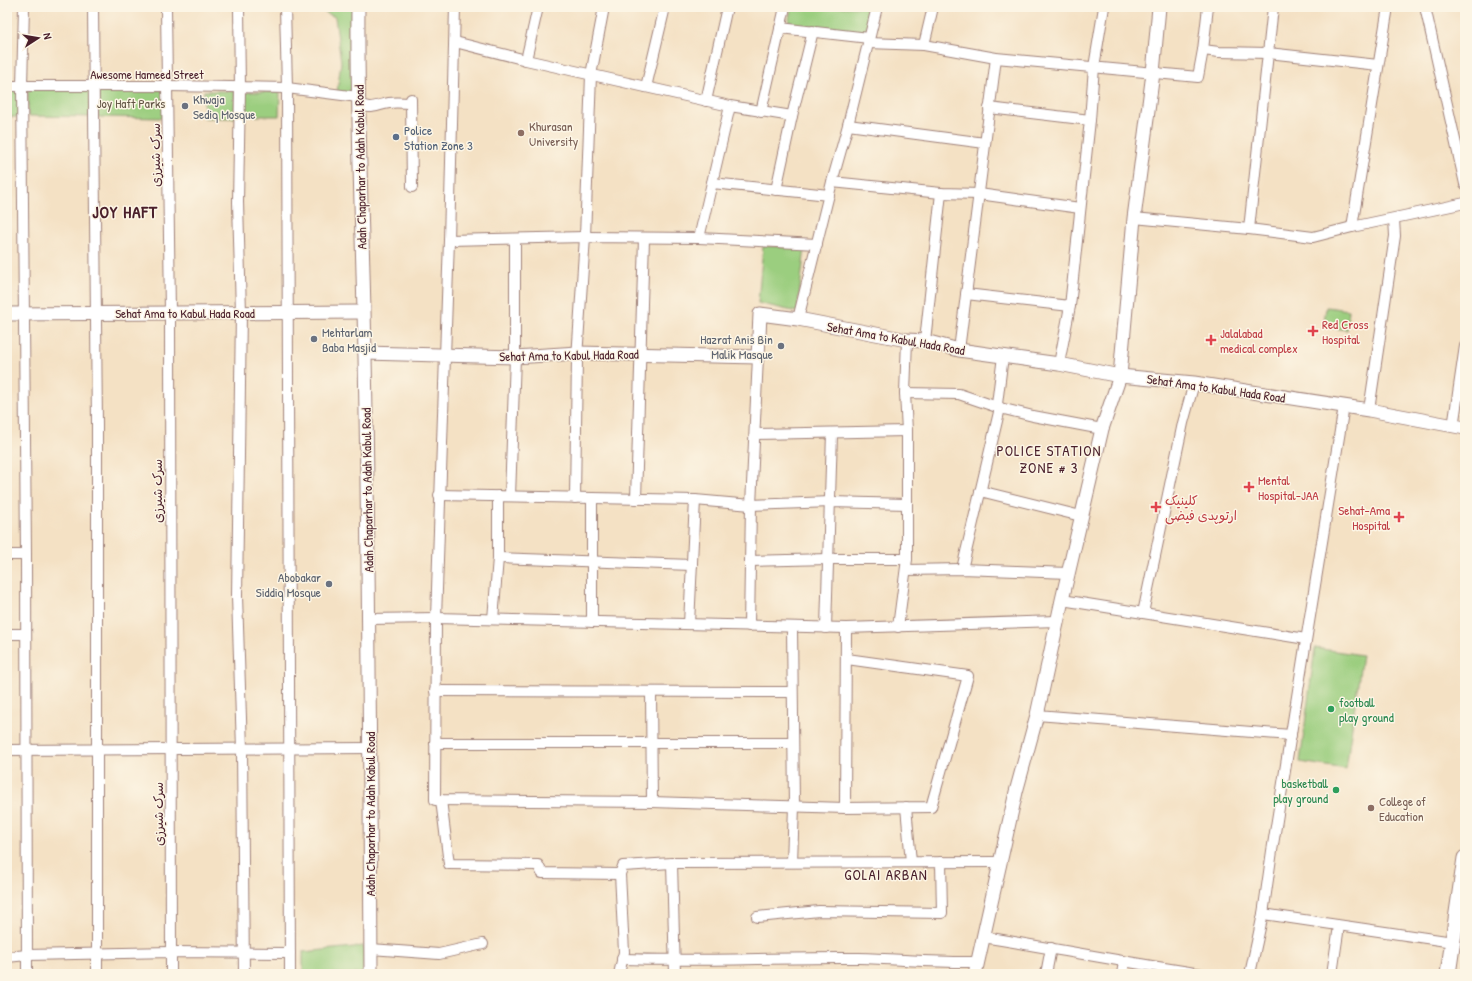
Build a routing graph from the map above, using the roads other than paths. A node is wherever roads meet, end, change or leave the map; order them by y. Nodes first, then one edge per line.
1 (24, 7) edge
2 (92, 7) edge
3 (166, 7) edge
4 (238, 7) edge
5 (285, 7) edge
6 (358, 7) edge
7 (455, 7) edge
8 (538, 7) edge
9 (604, 7) edge
10 (665, 7) edge
11 (727, 7) edge
12 (785, 7) edge
13 (877, 7) edge
14 (933, 7) edge
15 (1104, 7) edge
16 (1159, 7) edge
17 (1208, 7) edge
18 (1272, 7) edge
19 (1388, 7) edge
20 (1425, 7) edge
21 (780, 28) junction
22 (813, 31) junction
23 (868, 40) junction
24 (454, 42) junction
25 (924, 45) junction
26 (1203, 50) junction
27 (1268, 53) junction
28 (996, 58) junction
29 (526, 60) junction
30 (1378, 65) junction
31 (1094, 67) junction
32 (1152, 73) junction
33 (591, 75) junction
34 (7, 86) edge
35 (22, 86) junction
36 (93, 86) junction
37 (168, 86) junction
38 (646, 87) junction
39 (240, 88) junction
40 (287, 88) junction
41 (358, 100) junction
42 (706, 101) junction
43 (730, 106) junction
44 (989, 108) junction
45 (761, 112) junction
46 (792, 116) junction
47 (1090, 120) junction
48 (848, 125) junction
49 (985, 143) junction
50 (832, 182) junction
51 (712, 184) junction
52 (1465, 184) edge
53 (412, 187) dead end
54 (776, 190) junction
55 (941, 193) junction
56 (979, 194) junction
57 (829, 195) junction
58 (1465, 204) edge
59 (1080, 208) junction
60 (1134, 218) junction
61 (1394, 219) junction
62 (1352, 227) junction
63 (1249, 229) junction
64 (585, 237) junction
65 (644, 238) junction
66 (699, 238) junction
67 (515, 239) junction
68 (449, 240) junction
69 (817, 244) junction
70 (966, 294) junction
71 (1070, 306) junction
72 (363, 312) junction
73 (170, 313) junction
74 (242, 313) junction
75 (287, 313) junction
76 (7, 314) edge
77 (23, 314) junction
78 (96, 314) junction
79 (798, 319) junction
80 (907, 340) junction
81 (925, 341) junction
82 (1465, 346) edge
83 (959, 350) junction
84 (365, 353) junction
85 (578, 353) junction
86 (641, 354) junction
87 (445, 355) junction
88 (1003, 356) junction
89 (515, 357) junction
90 (758, 358) junction
91 (1059, 364) junction
92 (1120, 376) junction
93 (1194, 383) junction
94 (905, 392) junction
95 (1344, 406) junction
96 (1000, 408) junction
97 (1369, 410) junction
98 (1459, 428) edge
99 (1102, 429) junction
100 (907, 431) junction
101 (832, 433) junction
102 (755, 434) junction
103 (980, 491) junction
104 (439, 495) junction
105 (498, 496) junction
106 (510, 496) junction
107 (575, 498) junction
108 (592, 498) junction
109 (636, 499) junction
110 (695, 500) junction
111 (831, 502) junction
112 (907, 504) junction
113 (751, 505) junction
114 (1081, 516) junction
115 (7, 555) edge
116 (26, 555) junction
117 (498, 558) junction
118 (829, 559) junction
119 (907, 559) junction
120 (592, 561) junction
121 (750, 561) junction
122 (692, 565) junction
123 (962, 569) junction
124 (906, 570) junction
125 (1068, 573) junction
126 (1062, 600) junction
127 (1143, 613) junction
128 (436, 618) junction
129 (369, 619) junction
130 (493, 619) junction
131 (1057, 621) junction
132 (592, 622) junction
133 (689, 624) junction
134 (749, 626) junction
135 (792, 627) junction
136 (898, 627) junction
137 (826, 628) junction
138 (846, 628) junction
139 (7, 634) edge
140 (25, 634) junction
141 (1306, 639) junction
142 (847, 659) junction
143 (435, 691) junction
144 (651, 692) junction
145 (792, 692) junction
146 (1037, 715) junction
147 (1291, 735) junction
148 (435, 743) junction
149 (651, 743) junction
150 (792, 743) junction
151 (7, 750) edge
152 (290, 751) junction
153 (370, 751) junction
154 (26, 752) junction
155 (97, 752) junction
156 (171, 752) junction
157 (242, 752) junction
158 (7, 754) edge
159 (441, 800) junction
160 (652, 802) junction
161 (794, 806) junction
162 (906, 807) junction
163 (845, 808) junction
164 (1465, 858) edge
165 (792, 862) junction
166 (910, 862) junction
167 (941, 862) junction
168 (1000, 862) junction
169 (672, 863) junction
170 (620, 874) junction
171 (1263, 914) junction
172 (757, 917) dead end
173 (1339, 926) junction
174 (1465, 928) edge
175 (984, 937) junction
176 (1453, 942) junction
177 (483, 944) dead end
178 (1051, 948) junction
179 (371, 949) junction
180 (171, 952) junction
181 (243, 953) junction
182 (290, 953) junction
183 (96, 954) junction
184 (27, 955) junction
185 (7, 958) edge
186 (622, 959) junction
187 (675, 961) junction
188 (1124, 962) junction
189 (976, 968) edge
190 (27, 974) edge
191 (97, 974) edge
192 (171, 974) edge
193 (244, 974) edge
194 (290, 974) edge
195 (371, 974) edge
196 (618, 974) edge
197 (675, 974) edge
198 (1046, 974) edge
199 (1122, 974) edge
200 (1202, 974) edge
201 (1250, 974) edge
202 (1332, 974) edge
203 (1448, 974) edge
204 (1458, 974) edge

1 - 35 street
2 - 36 street
3 - 37 street, سرک شیرزی
4 - 39 street
5 - 40 street
6 - 41 main road, Adah Chaparhar to Adah Kabul Road
7 - 24 street
8 - 29 street
9 - 33 street
10 - 38 street
11 - 42 street
12 - 21 street
13 - 23 street
14 - 25 street
15 - 31 street
16 - 32 main road
17 - 26 street
18 - 27 street
19 - 30 street
20 - 52 street
21 - 22 street
21 - 45 street
22 - 23 street
22 - 46 street
23 - 25 street
23 - 48 street
24 - 29 street
24 - 68 street
25 - 28 street
26 - 27 street
26 - 32 street
27 - 30 street
27 - 63 street
28 - 31 street
28 - 44 street
29 - 33 street
30 - 62 street
31 - 32 street
31 - 47 street
32 - 60 main road
33 - 38 street
33 - 64 street
34 - 35 street, Awesome Hameed Street
35 - 36 street, Awesome Hameed Street
35 - 77 street
36 - 37 street, Awesome Hameed Street
36 - 78 street
37 - 39 street, Awesome Hameed Street
37 - 73 street, سرک شیرزی
38 - 42 street
39 - 40 street, Awesome Hameed Street
39 - 74 street
40 - 41 street, Awesome Hameed Street
40 - 75 street
41 - 53 street, Awesome Hameed Street
41 - 72 main road, Adah Chaparhar to Adah Kabul Road
42 - 43 street
43 - 45 street
43 - 51 street
44 - 47 street
44 - 49 street
45 - 46 street
46 - 54 street
47 - 59 street
48 - 49 street
48 - 50 street
49 - 56 street
50 - 55 street
50 - 57 street
51 - 54 street
51 - 66 street
54 - 57 street
55 - 56 street
55 - 81 street
56 - 59 street
56 - 70 street
57 - 69 street
58 - 61 street
59 - 71 street
60 - 63 street
60 - 92 main road
61 - 62 street
61 - 97 street
62 - 63 street
64 - 65 street
64 - 67 street
64 - 85 street
65 - 66 street
65 - 86 street
66 - 69 street
67 - 68 street
67 - 89 street
68 - 87 street
69 - 79 street
70 - 71 street
70 - 83 street
71 - 91 street
72 - 75 main road, Sehat Ama to Kabul Hada Road
72 - 84 main road, Adah Chaparhar to Adah Kabul Road
73 - 74 main road, Sehat Ama to Kabul Hada Road
73 - 78 main road, Sehat Ama to Kabul Hada Road
73 - 156 street, سرک شیرزی
74 - 75 main road, Sehat Ama to Kabul Hada Road
74 - 157 street
75 - 152 street
76 - 77 main road, Sehat Ama to Kabul Hada Road
77 - 78 main road, Sehat Ama to Kabul Hada Road
77 - 116 street
78 - 155 street
79 - 80 main road, Sehat Ama to Kabul Hada Road
79 - 90 main road, Sehat Ama to Kabul Hada Road
80 - 81 main road, Sehat Ama to Kabul Hada Road
80 - 94 street
81 - 83 main road, Sehat Ama to Kabul Hada Road
82 - 98 street
83 - 88 main road, Sehat Ama to Kabul Hada Road
84 - 87 main road, Sehat Ama to Kabul Hada Road
84 - 129 main road, Adah Chaparhar to Adah Kabul Road
85 - 86 main road, Sehat Ama to Kabul Hada Road
85 - 89 main road, Sehat Ama to Kabul Hada Road
85 - 107 street
86 - 90 main road, Sehat Ama to Kabul Hada Road
86 - 109 street
87 - 89 main road, Sehat Ama to Kabul Hada Road
87 - 104 street
88 - 91 main road, Sehat Ama to Kabul Hada Road
88 - 96 street
89 - 106 street
90 - 102 street
91 - 92 main road, Sehat Ama to Kabul Hada Road
92 - 93 main road, Sehat Ama to Kabul Hada Road
92 - 99 main road
93 - 95 main road, Sehat Ama to Kabul Hada Road
93 - 127 street
94 - 96 street
94 - 100 street
95 - 97 main road, Sehat Ama to Kabul Hada Road
95 - 141 street
96 - 99 street
96 - 103 street
97 - 98 main road, Sehat Ama to Kabul Hada Road
99 - 114 main road
100 - 101 street
100 - 112 street
101 - 102 street
101 - 111 street
102 - 113 street
103 - 114 street
103 - 123 street
104 - 105 street
104 - 128 street
105 - 106 street
105 - 117 street
106 - 107 street
107 - 108 street
108 - 109 street
108 - 120 street
109 - 110 street
110 - 113 street
110 - 122 street
111 - 112 street
111 - 113 street
111 - 118 street
112 - 119 street
113 - 121 street
114 - 125 main road
115 - 116 street
116 - 140 street
117 - 120 street
117 - 130 street
118 - 119 street
118 - 121 street
118 - 137 street
119 - 124 street
120 - 122 street
120 - 132 street
121 - 134 street
122 - 133 street
123 - 124 street
123 - 125 street
124 - 136 street
125 - 126 main road
126 - 127 street
126 - 131 main road
127 - 141 street
128 - 129 street
128 - 130 street
128 - 143 street
129 - 153 main road, Adah Chaparhar to Adah Kabul Road
130 - 132 street
131 - 136 street
131 - 146 main road
132 - 133 street
133 - 134 street
134 - 135 street
135 - 137 street
135 - 145 street
136 - 138 street
137 - 138 street
138 - 142 street
139 - 140 street
140 - 154 street
141 - 147 street
142 - 162 street
142 - 163 street
143 - 144 street
143 - 148 street
144 - 145 street
144 - 149 street
145 - 150 street
146 - 147 street
146 - 168 main road
147 - 171 street
148 - 149 street
148 - 159 street
149 - 150 street
149 - 160 street
150 - 161 street
151 - 154 street
152 - 153 street
152 - 157 street
152 - 182 street
153 - 179 main road, Adah Chaparhar to Adah Kabul Road
154 - 155 street
154 - 158 street
154 - 184 street
155 - 156 street
155 - 183 street
156 - 157 street
156 - 180 street, سرک شیرزی
157 - 181 street
159 - 160 street
159 - 170 street
160 - 161 street
161 - 163 street
161 - 165 street
162 - 163 street
162 - 166 street
164 - 176 highway
165 - 166 street
165 - 169 street
166 - 167 street
167 - 168 street
167 - 172 street
168 - 175 main road
169 - 170 street
169 - 187 street
170 - 186 street
171 - 173 street
171 - 201 street
173 - 176 street
173 - 202 street
174 - 204 highway
175 - 178 street
175 - 189 main road
176 - 203 highway
177 - 179 street
178 - 188 street
178 - 198 street
179 - 195 main road, Adah Chaparhar to Adah Kabul Road
180 - 181 street
180 - 183 street
180 - 192 street, سرک شیرزی
181 - 182 street
181 - 193 street
182 - 194 street
183 - 184 street
183 - 191 street
184 - 185 street
184 - 190 street
186 - 187 street
186 - 196 street
187 - 189 street
187 - 197 street
188 - 199 street
188 - 200 street

